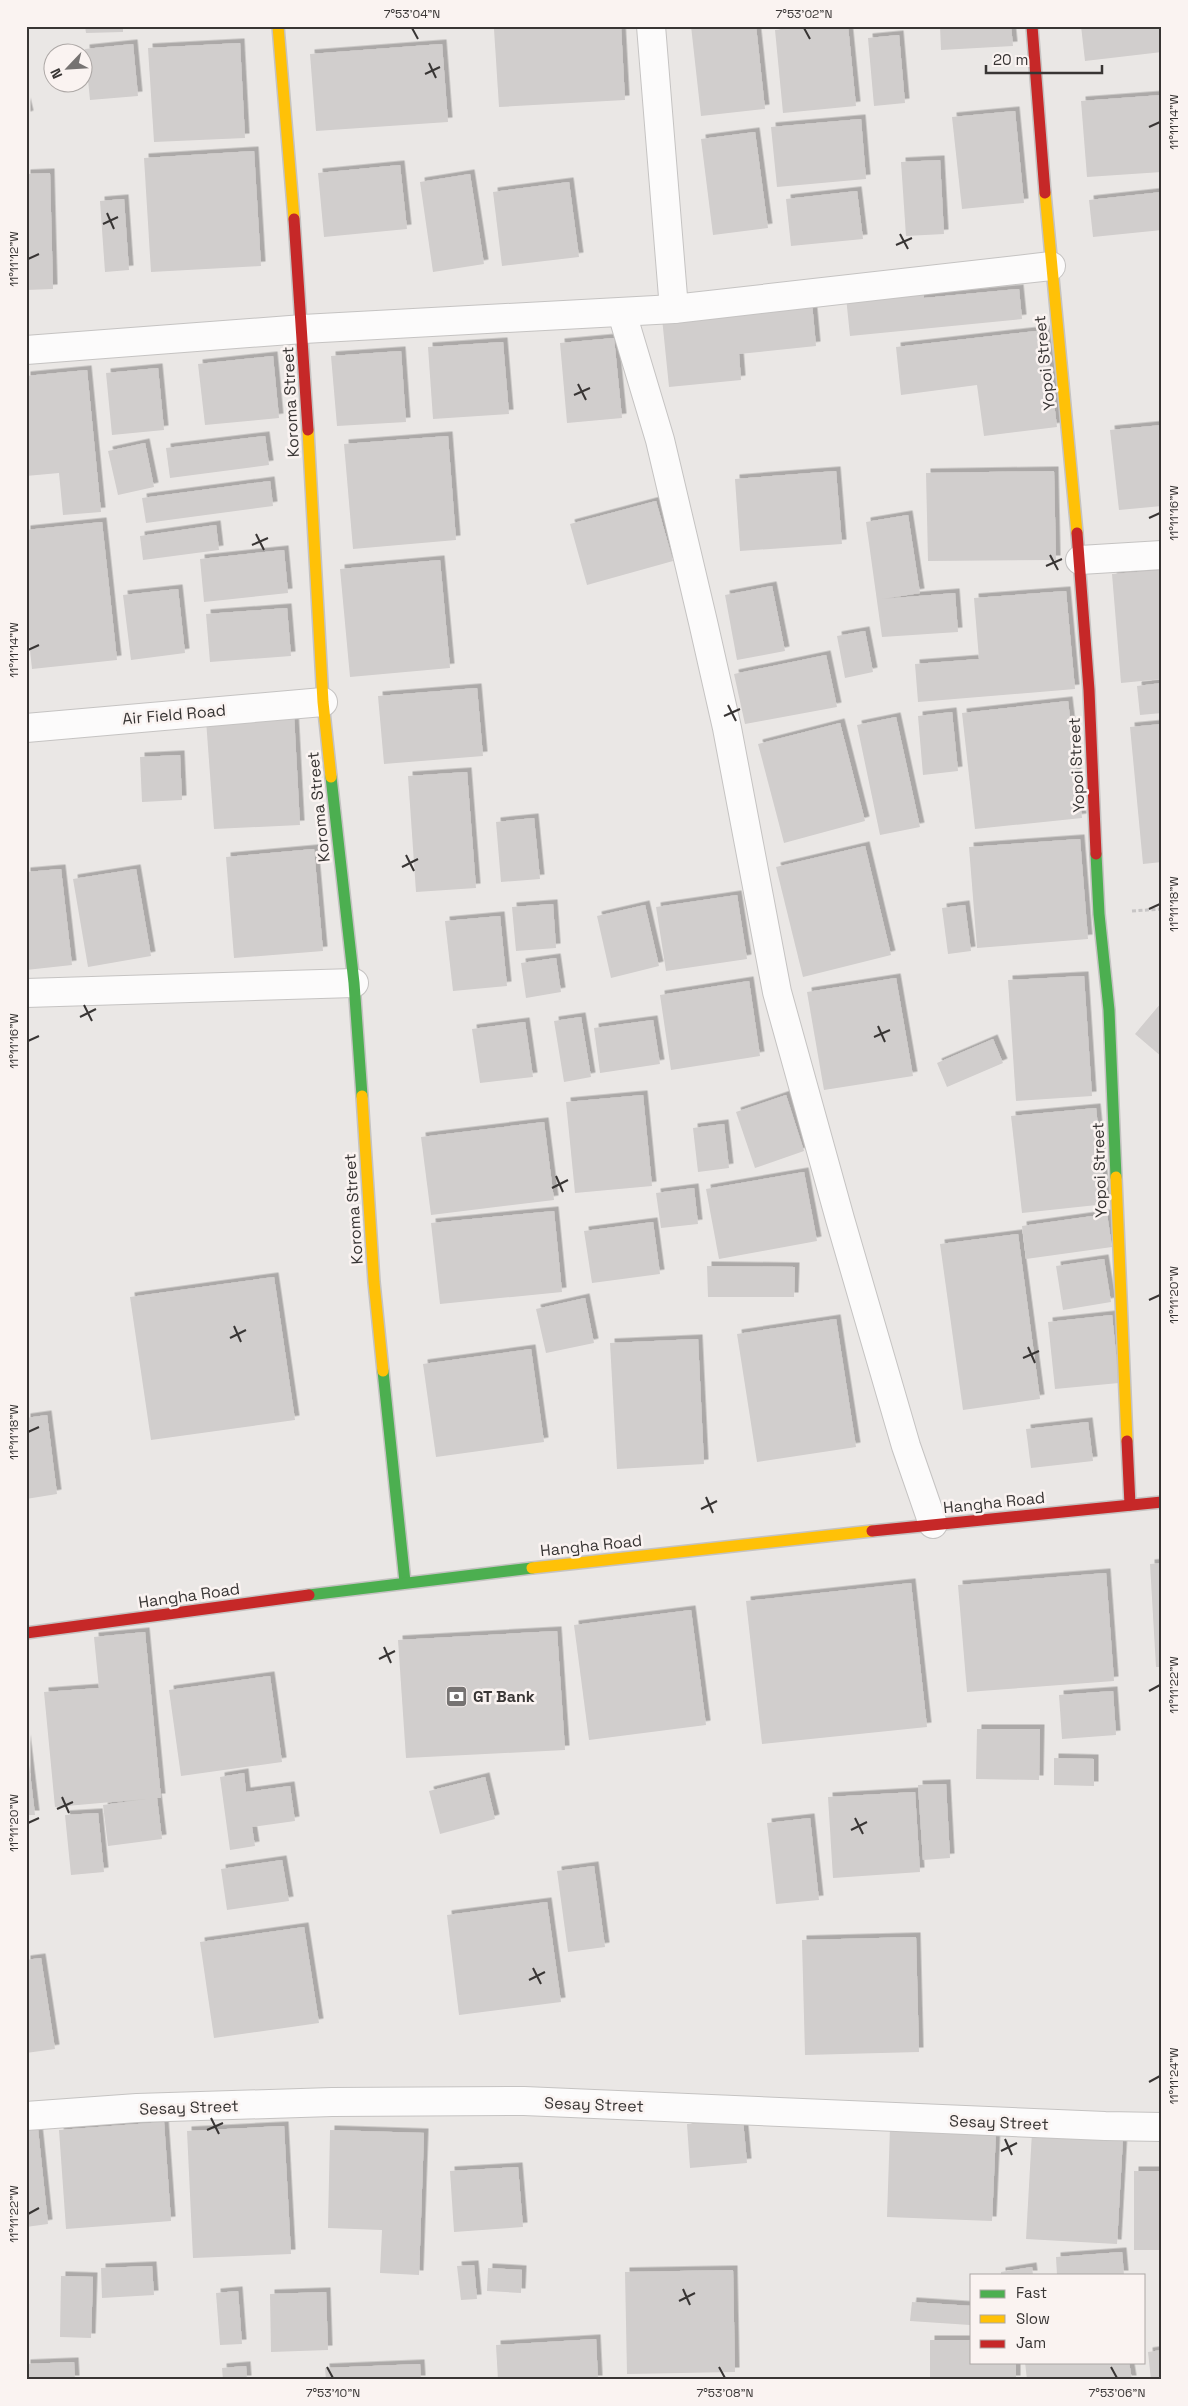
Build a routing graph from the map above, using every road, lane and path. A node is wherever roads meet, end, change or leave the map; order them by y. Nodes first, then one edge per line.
1 (278, 26) edge
2 (651, 26) edge
3 (1032, 26) edge
4 (1051, 266) junction
5 (674, 309) junction
6 (622, 313) junction
7 (303, 329) junction
8 (26, 350) edge
9 (1162, 555) edge
10 (1080, 560) junction
11 (323, 702) junction
12 (26, 728) edge
13 (354, 983) junction
14 (26, 993) edge
15 (1162, 1502) edge
16 (1130, 1505) junction
17 (933, 1524) junction
18 (405, 1582) junction
19 (26, 1633) edge
20 (26, 2116) edge
21 (1162, 2127) edge

1 - 7 main road, Koroma Street
2 - 5 street
3 - 4 main road, Yopoi Street
4 - 5 street
4 - 10 main road, Yopoi Street
5 - 6 street
6 - 7 street
6 - 17 street
7 - 8 street
7 - 11 main road, Koroma Street
9 - 10 street
10 - 16 main road, Yopoi Street
11 - 12 street, Air Field Road
11 - 13 main road, Koroma Street
13 - 14 street
13 - 18 main road, Koroma Street
15 - 16 main road, Hangha Road
16 - 17 main road, Hangha Road
17 - 18 main road, Hangha Road
18 - 19 main road, Hangha Road
20 - 21 street, Sesay Street

